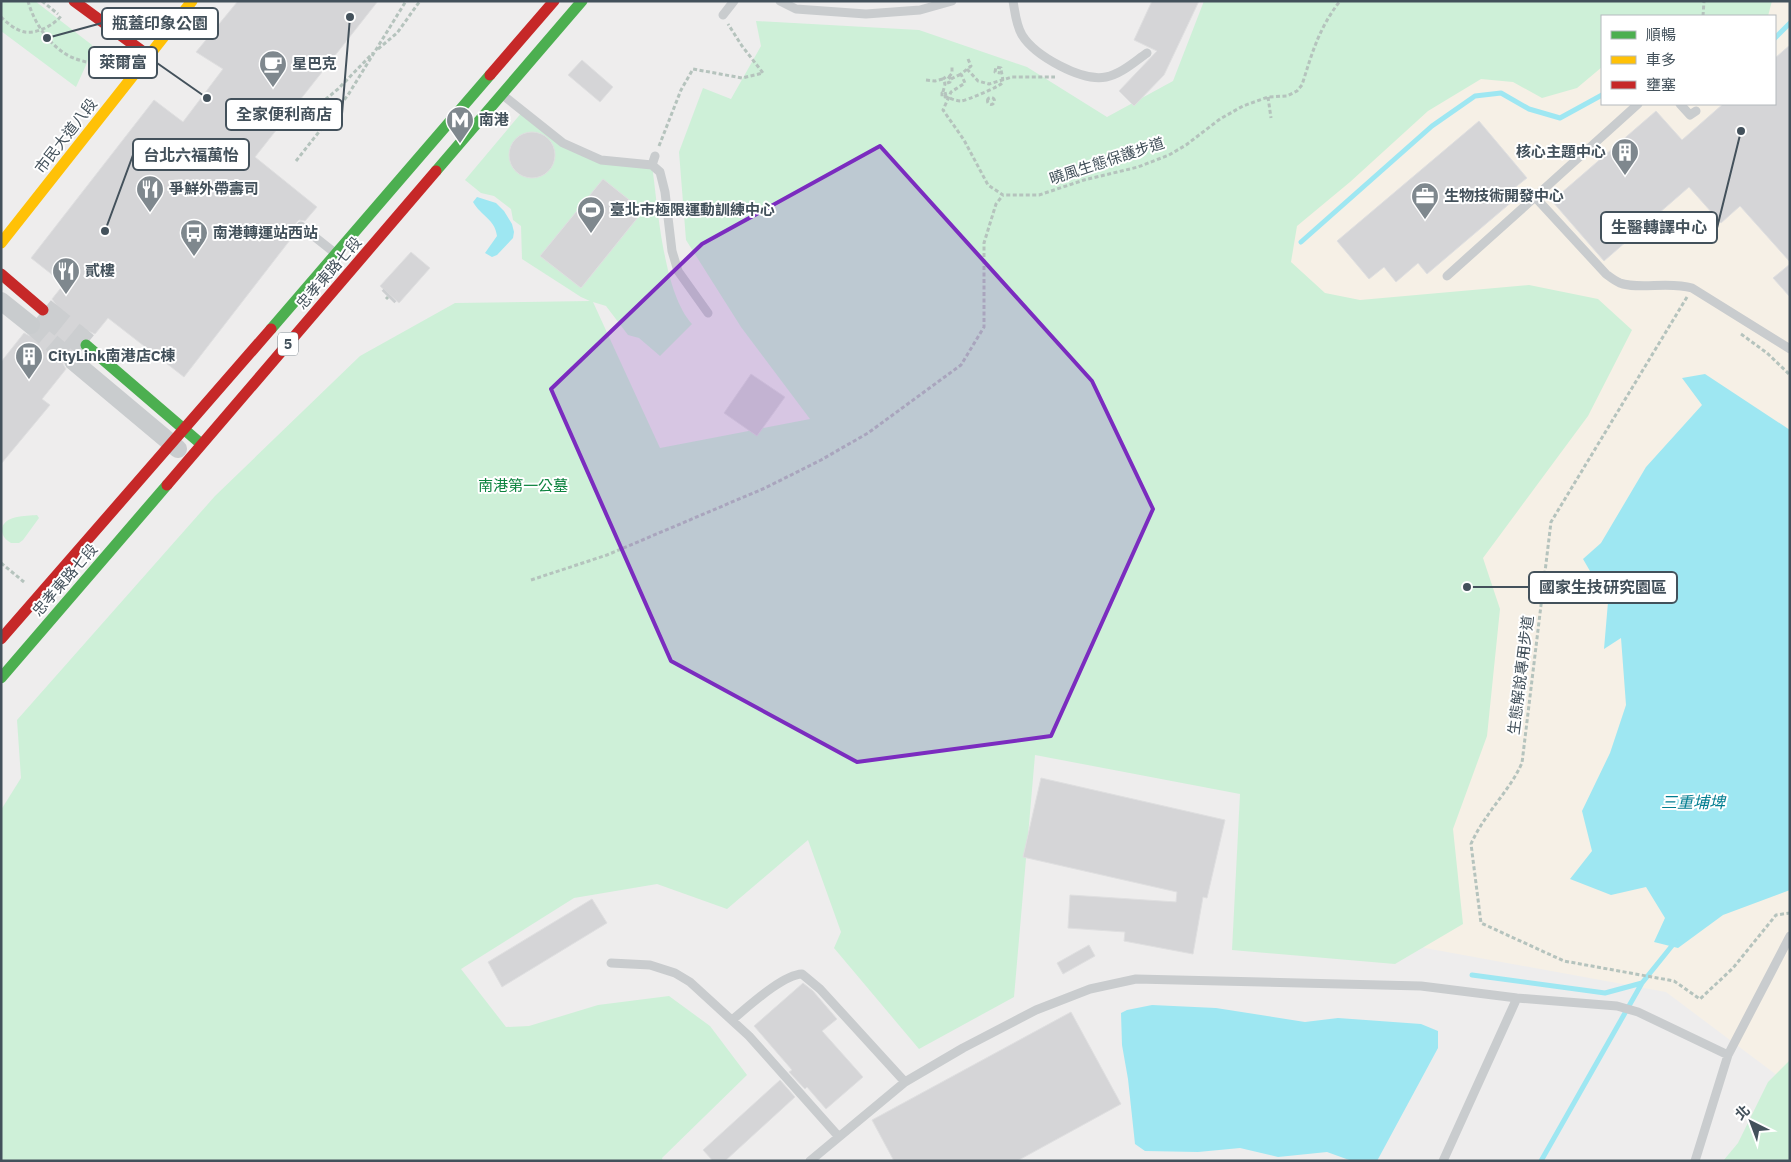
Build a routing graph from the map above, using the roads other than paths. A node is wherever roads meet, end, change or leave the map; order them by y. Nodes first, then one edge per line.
1 (74, 1) edge
2 (192, 1) edge
3 (554, 1) edge
4 (734, 1) edge
5 (780, 1) edge
6 (952, 1) edge
7 (1013, 1) edge
8 (573, 4) edge
9 (723, 15) road end
10 (147, 36) dead end
11 (134, 52) junction
12 (1146, 54) dead end
13 (149, 56) junction
14 (502, 94) junction
15 (1637, 105) edge
16 (1681, 105) edge
17 (1696, 111) dead end
18 (1535, 197) junction
19 (301, 226) dead end
20 (1, 243) edge
21 (337, 254) junction
22 (1, 274) edge
23 (1446, 276) dead end
24 (1, 301) edge
25 (43, 310) tunnel mouth
26 (708, 312) dead end
27 (31, 325) tunnel mouth
28 (86, 345) tunnel mouth
29 (1790, 349) edge
30 (73, 361) tunnel mouth
31 (184, 428) junction
32 (171, 443) junction
33 (202, 445) junction
34 (190, 460) junction
35 (1, 639) edge
36 (1, 678) edge
37 (1790, 936) edge
38 (611, 963) dead end
39 (1517, 998) junction
40 (732, 1020) junction
41 (1728, 1055) junction
42 (905, 1082) junction
43 (839, 1137) junction
44 (810, 1161) edge
45 (1443, 1161) edge
46 (1694, 1161) edge

1 - 11 main road
2 - 13 main road, 市民大道八段
3 - 21 main road, 忠孝東路七段 / 5
4 - 9 lane
5 - 6 lane
7 - 12 lane
8 - 14 main road, 忠孝東路七段 / 5
10 - 11 main road
11 - 13 main road
13 - 20 main road, 市民大道八段
14 - 26 lane
14 - 33 main road, 忠孝東路七段 / 5
15 - 18 lane
16 - 17 lane
18 - 23 lane
18 - 29 lane
19 - 21 lane
21 - 31 main road, 忠孝東路七段 / 5
22 - 25 main road
24 - 27 street
28 - 31 main road
30 - 32 street
31 - 32 main road, 忠孝東路七段 / 5
31 - 33 main road
32 - 34 street
32 - 35 main road, 忠孝東路七段 / 5
33 - 34 main road, 忠孝東路七段 / 5
34 - 36 main road, 忠孝東路七段 / 5
37 - 41 lane
38 - 40 lane
39 - 41 lane
39 - 42 lane
39 - 45 lane
40 - 42 lane
40 - 43 lane
41 - 46 lane
42 - 43 lane
43 - 44 lane

